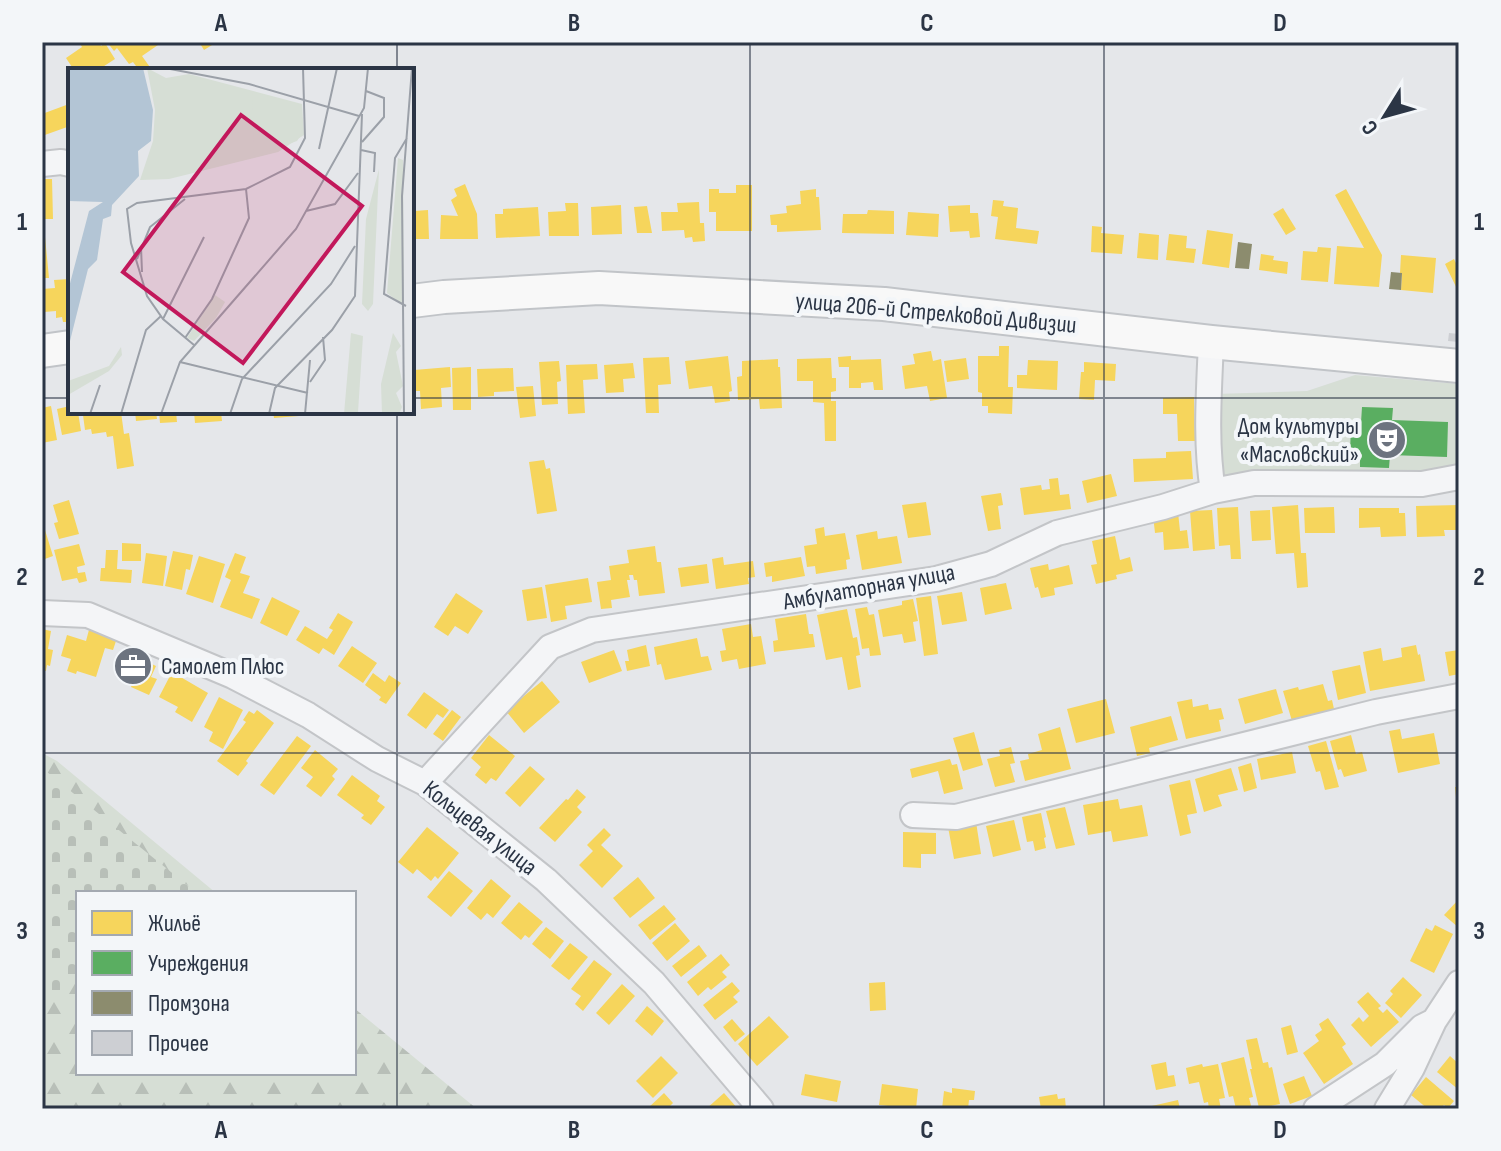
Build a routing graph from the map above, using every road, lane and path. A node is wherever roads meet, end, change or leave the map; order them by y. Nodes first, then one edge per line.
1 (42, 164) edge
2 (68, 164) edge
3 (414, 301) edge
4 (1211, 342) junction
5 (68, 347) edge
6 (42, 351) edge
7 (1459, 366) edge
8 (1459, 477) edge
9 (1213, 491) junction
10 (42, 613) edge
11 (1459, 696) edge
12 (425, 783) junction
13 (913, 815) dead end
14 (1459, 983) edge
15 (1434, 1021) junction
16 (761, 1109) edge
17 (1316, 1109) edge
18 (1387, 1109) edge

1 - 2 street
3 - 4 main road, улица 206-й Стрелковой Дивизии
4 - 7 main road, улица 206-й Стрелковой Дивизии
4 - 9 street
5 - 6 main road
8 - 9 street, Амбулаторная улица
9 - 12 street, Амбулаторная улица
10 - 12 street, Кольцевая улица
11 - 13 street
12 - 16 street, Кольцевая улица
14 - 15 street
15 - 17 street
15 - 18 street

